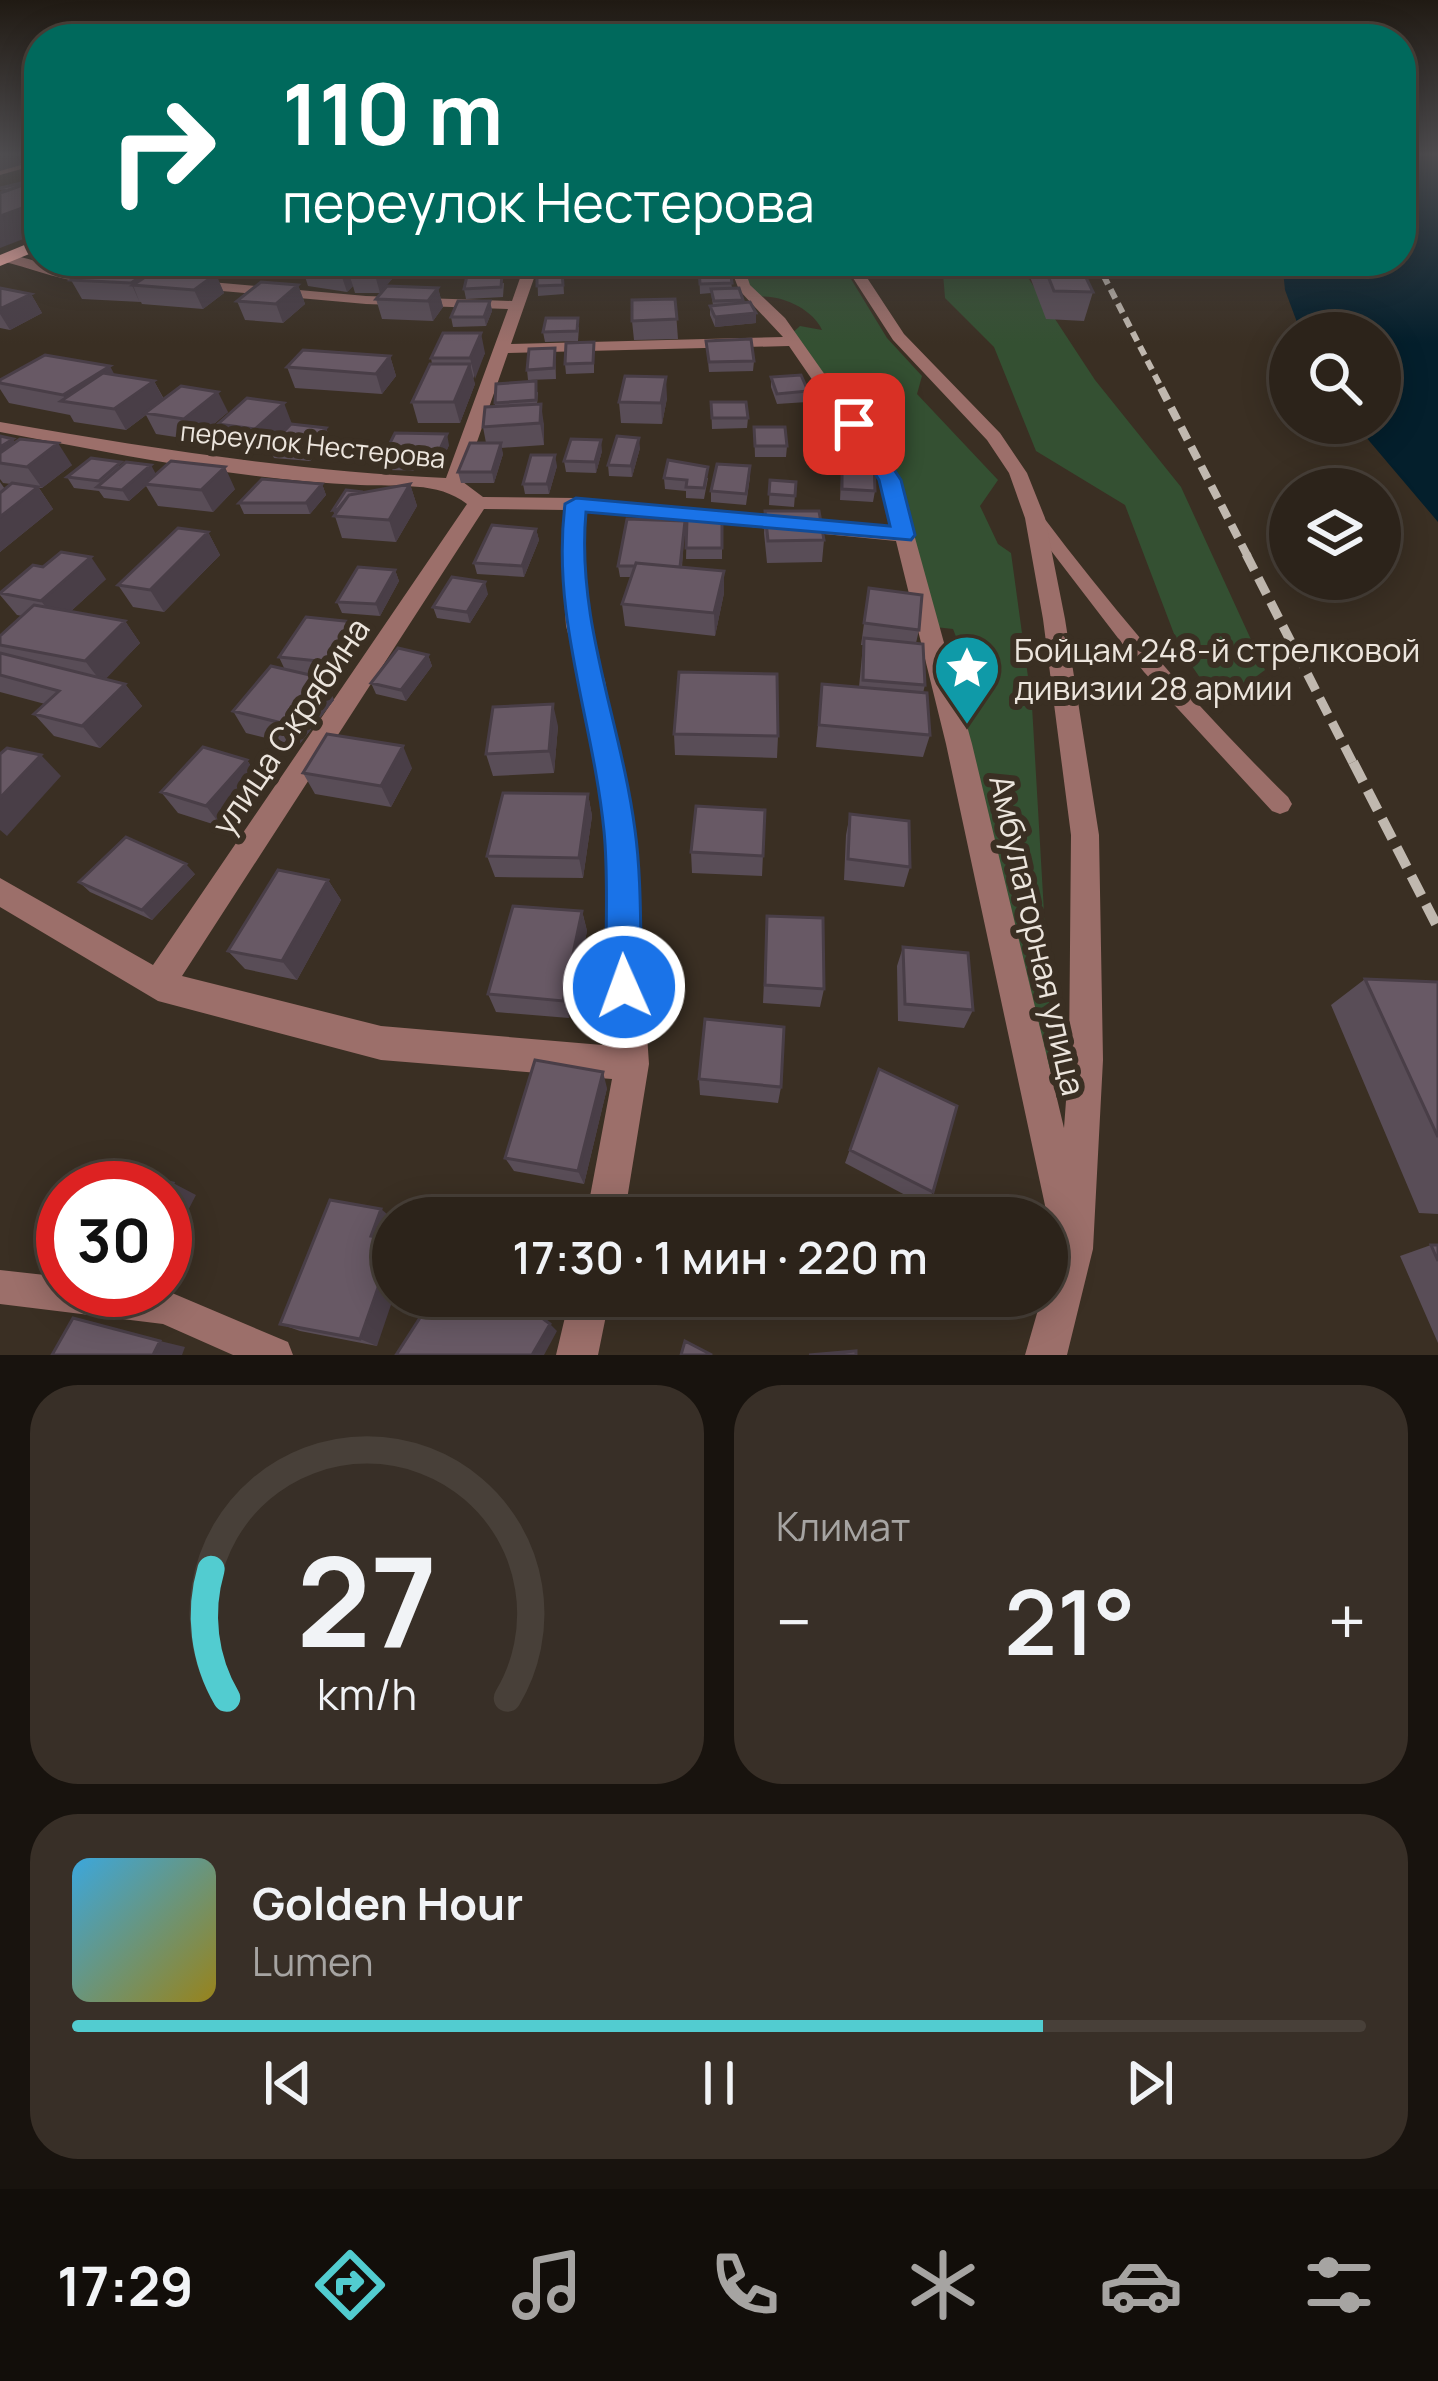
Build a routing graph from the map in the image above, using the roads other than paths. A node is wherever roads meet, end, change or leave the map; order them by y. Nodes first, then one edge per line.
1 (76, 276) edge
2 (527, 276) edge
3 (740, 276) edge
4 (859, 276) edge
5 (133, 280) edge
6 (180, 284) edge
7 (514, 305) junction
8 (792, 341) junction
9 (499, 349) junction
10 (0, 427) edge
11 (453, 484) junction
12 (478, 503) junction
13 (576, 504) junction
14 (1035, 518) junction
15 (903, 535) junction
16 (1280, 804) dead end
17 (8, 903) edge
18 (158, 985) junction
19 (632, 1064) junction
20 (609, 1197) edge
21 (1075, 1250) junction
22 (0, 1287) edge
23 (585, 1317) edge
24 (274, 1355) edge
25 (577, 1355) edge
26 (1046, 1355) edge

1 - 5 street
2 - 7 street
3 - 8 street, Амбулаторная улица
4 - 14 street, Амбулаторная улица
6 - 7 street
7 - 9 street
8 - 9 street
8 - 15 street, Амбулаторная улица
9 - 11 street
10 - 11 street, переулок Нестерова
11 - 12 street, переулок Нестерова
12 - 13 street, переулок Нестерова
12 - 18 street, улица Скрябина
13 - 15 street, переулок Нестерова
13 - 19 street
14 - 16 lane
14 - 21 street, Амбулаторная улица
15 - 21 street, Амбулаторная улица
17 - 18 street
18 - 19 street
19 - 20 street
21 - 26 street, Амбулаторная улица
22 - 24 lane
23 - 25 street

